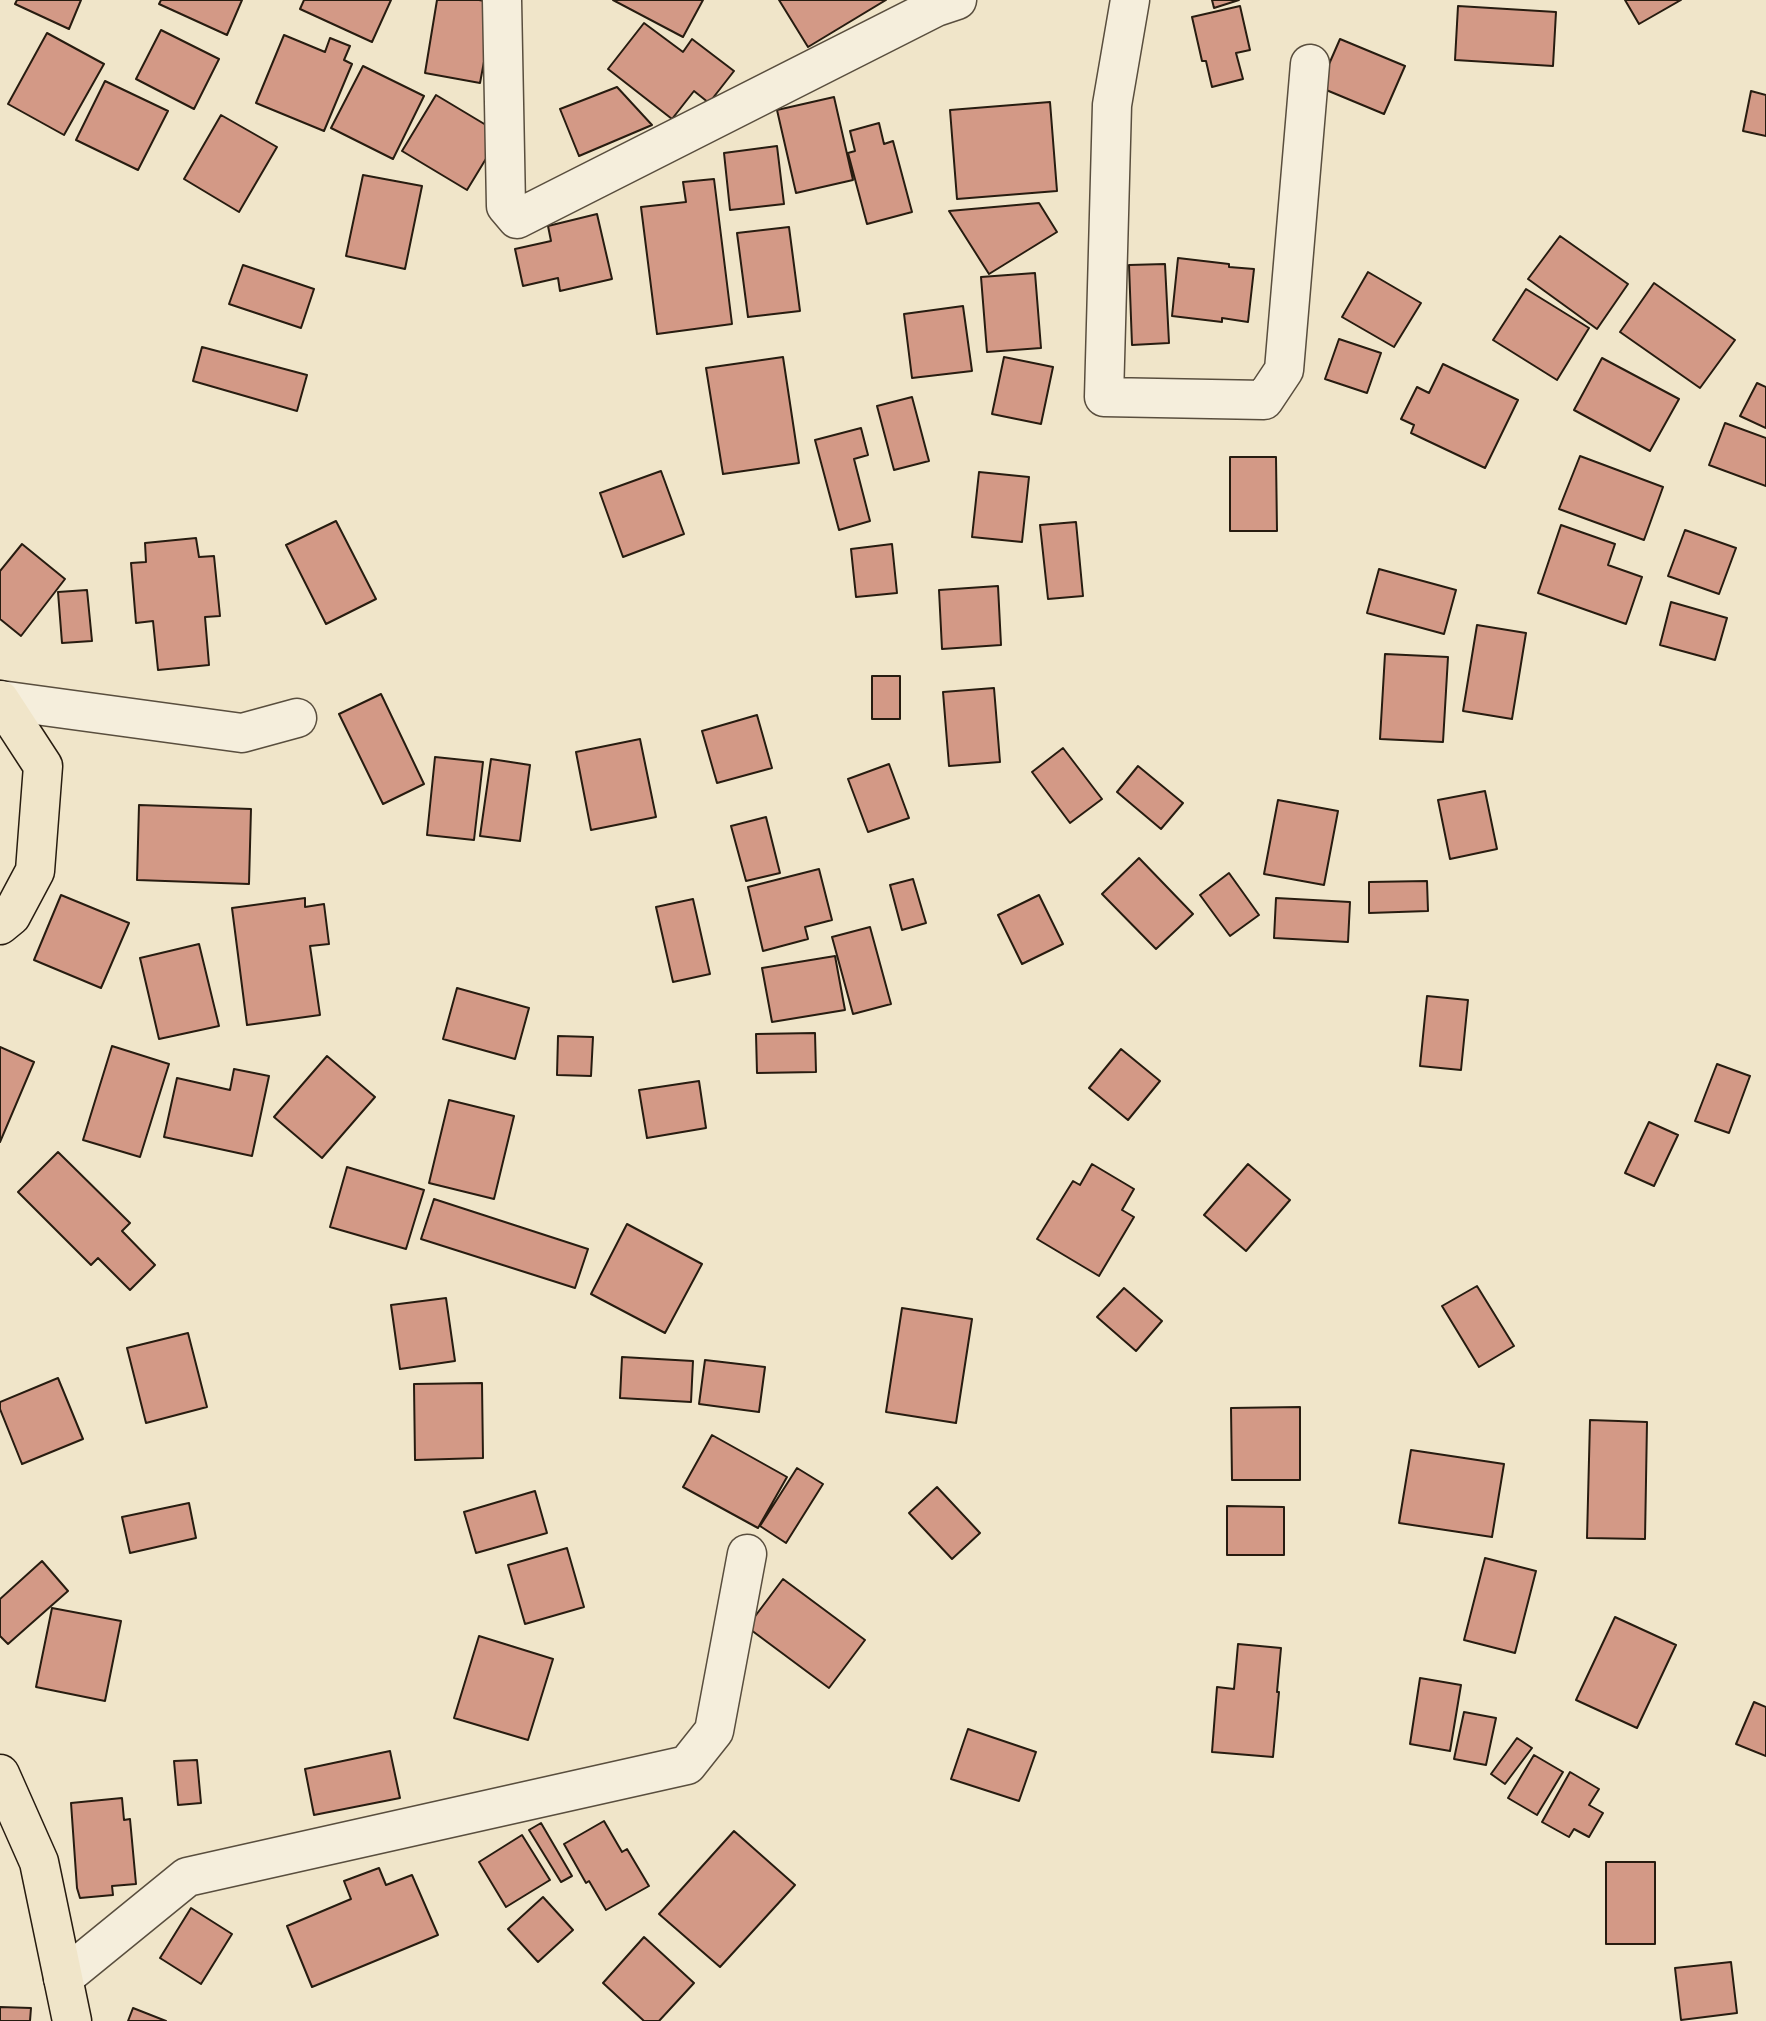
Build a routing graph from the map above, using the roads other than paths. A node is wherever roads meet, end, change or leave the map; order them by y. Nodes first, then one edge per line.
1 (502, 0) edge
2 (957, 0) edge
3 (1130, 0) edge
4 (1310, 64) dead end
5 (0, 700) edge
6 (297, 718) dead end
7 (0, 925) edge
8 (747, 1554) dead end
9 (0, 1774) edge
10 (63, 1978) junction
11 (72, 2021) edge

1 - 2 lane
3 - 4 lane
5 - 6 lane
5 - 7 main road
8 - 10 lane
9 - 10 main road
10 - 11 main road

